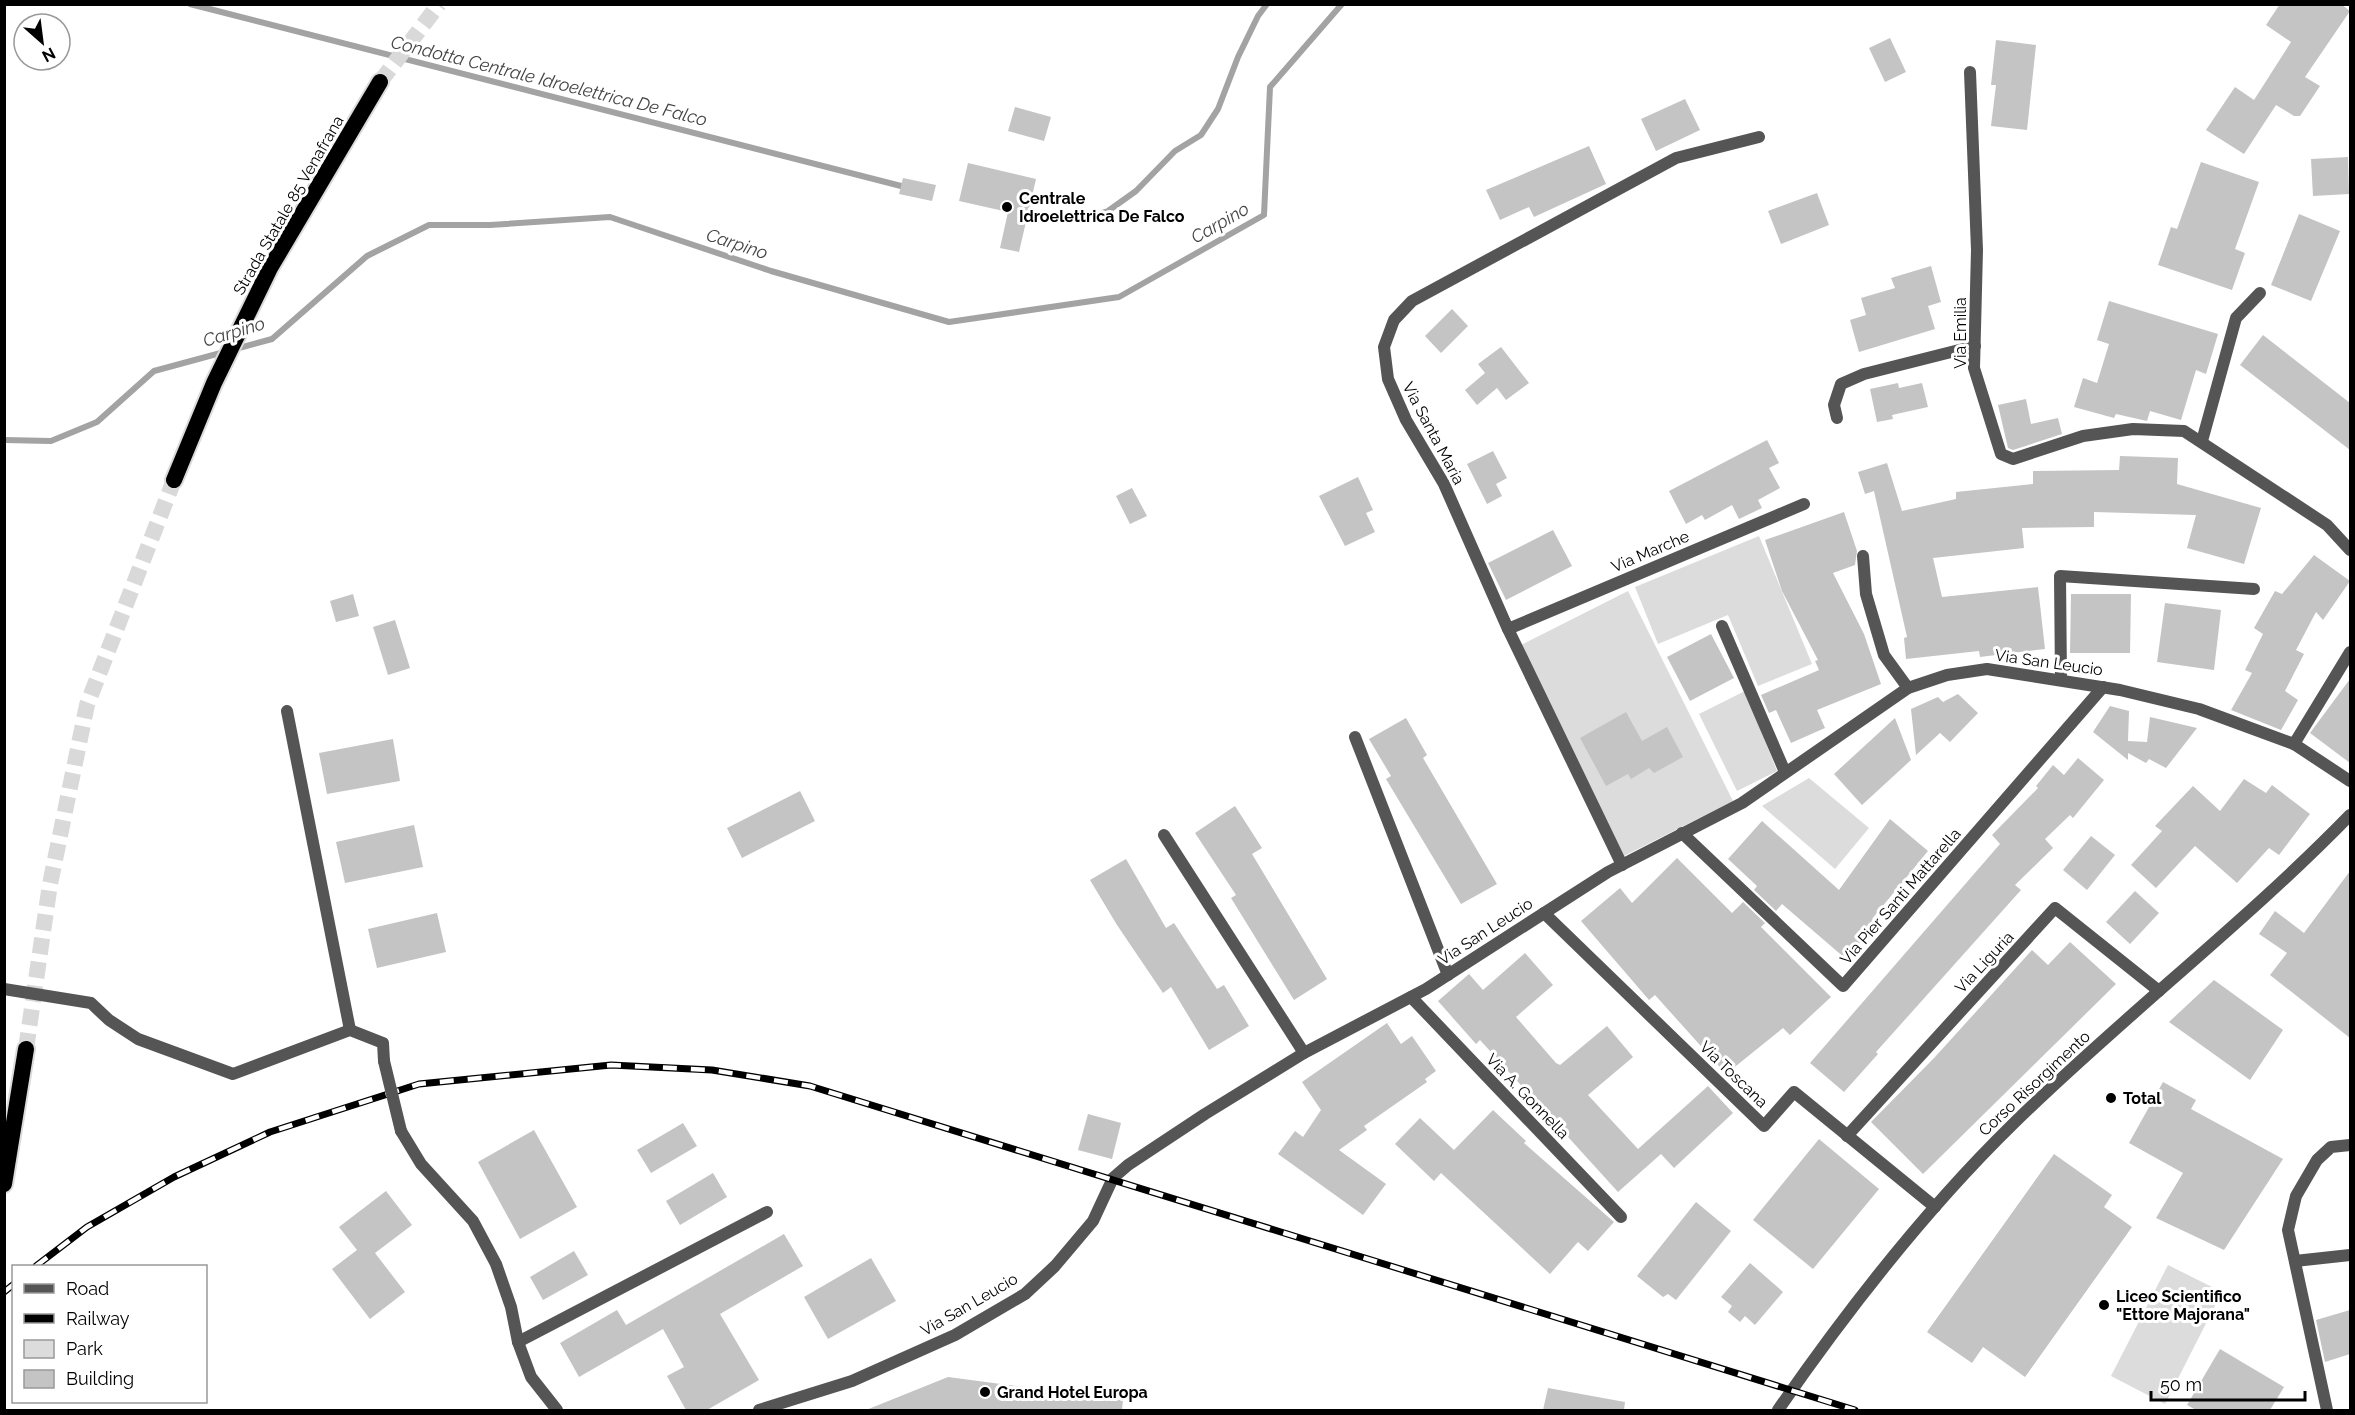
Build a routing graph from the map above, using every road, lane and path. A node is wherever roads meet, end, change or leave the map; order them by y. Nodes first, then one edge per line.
1 (1970, 72) dead end
2 (380, 82) tunnel mouth
3 (1759, 137) dead end
4 (2260, 293) dead end
5 (1975, 346) junction
6 (1837, 418) dead end
7 (2202, 441) junction
8 (174, 480) tunnel mouth
9 (1804, 504) dead end
10 (2350, 550) edge
11 (1863, 556) dead end
12 (2254, 589) dead end
13 (1722, 626) dead end
14 (1508, 629) junction
15 (2350, 652) edge
16 (2061, 680) junction
17 (2103, 687) junction
18 (1908, 688) junction
19 (288, 711) dead end
20 (1355, 737) dead end
21 (2294, 744) junction
22 (1785, 772) junction
23 (2350, 781) edge
24 (2350, 815) edge
25 (1682, 833) junction
26 (1164, 835) dead end
27 (1622, 865) junction
28 (1544, 913) junction
29 (1448, 975) junction
30 (4, 989) edge
31 (2159, 991) junction
32 (1411, 997) junction
33 (350, 1030) junction
34 (26, 1049) tunnel mouth
35 (1304, 1053) junction
36 (1847, 1136) junction
37 (2350, 1145) edge
38 (4, 1184) edge
39 (1935, 1207) junction
40 (767, 1212) dead end
41 (1622, 1217) dead end
42 (2350, 1255) edge
43 (2295, 1261) junction
44 (518, 1342) junction
45 (557, 1410) edge
46 (759, 1410) edge
47 (1778, 1410) edge
48 (2327, 1410) edge

1 - 5 street, Via Emilia
2 - 8 highway, Strada Statale 85 Venafrana
3 - 14 street, Via Santa Maria
4 - 7 street
5 - 6 street
5 - 7 street, Via Emilia
7 - 10 street, Via Emilia
9 - 14 street, Via Marche
11 - 18 street
12 - 16 street
13 - 22 street
14 - 27 street, Via Santa Maria
15 - 21 street
16 - 17 street, Via San Leucio
16 - 18 street, Via San Leucio
17 - 21 street, Via San Leucio
17 - 25 street, Via Pier Santi Mattarella
18 - 22 street, Via San Leucio
19 - 33 street
20 - 29 street
21 - 23 street, Via San Leucio
22 - 25 street, Via San Leucio
24 - 31 street, Corso Risorgimento
25 - 27 street, Via San Leucio
26 - 35 street
27 - 28 street, Via San Leucio
28 - 29 street, Via San Leucio
28 - 36 street, Via Toscana
29 - 32 street, Via San Leucio
30 - 33 street
31 - 36 street, Via Liguria
31 - 39 street, Corso Risorgimento
32 - 35 street, Via San Leucio
32 - 41 street, Via A. Gonnella
33 - 44 street, bridge
34 - 38 highway
35 - 46 street, Via San Leucio
36 - 39 street, Via Toscana
37 - 43 street
39 - 47 street, Corso Risorgimento
40 - 44 street
42 - 43 street
43 - 48 street
44 - 45 street

